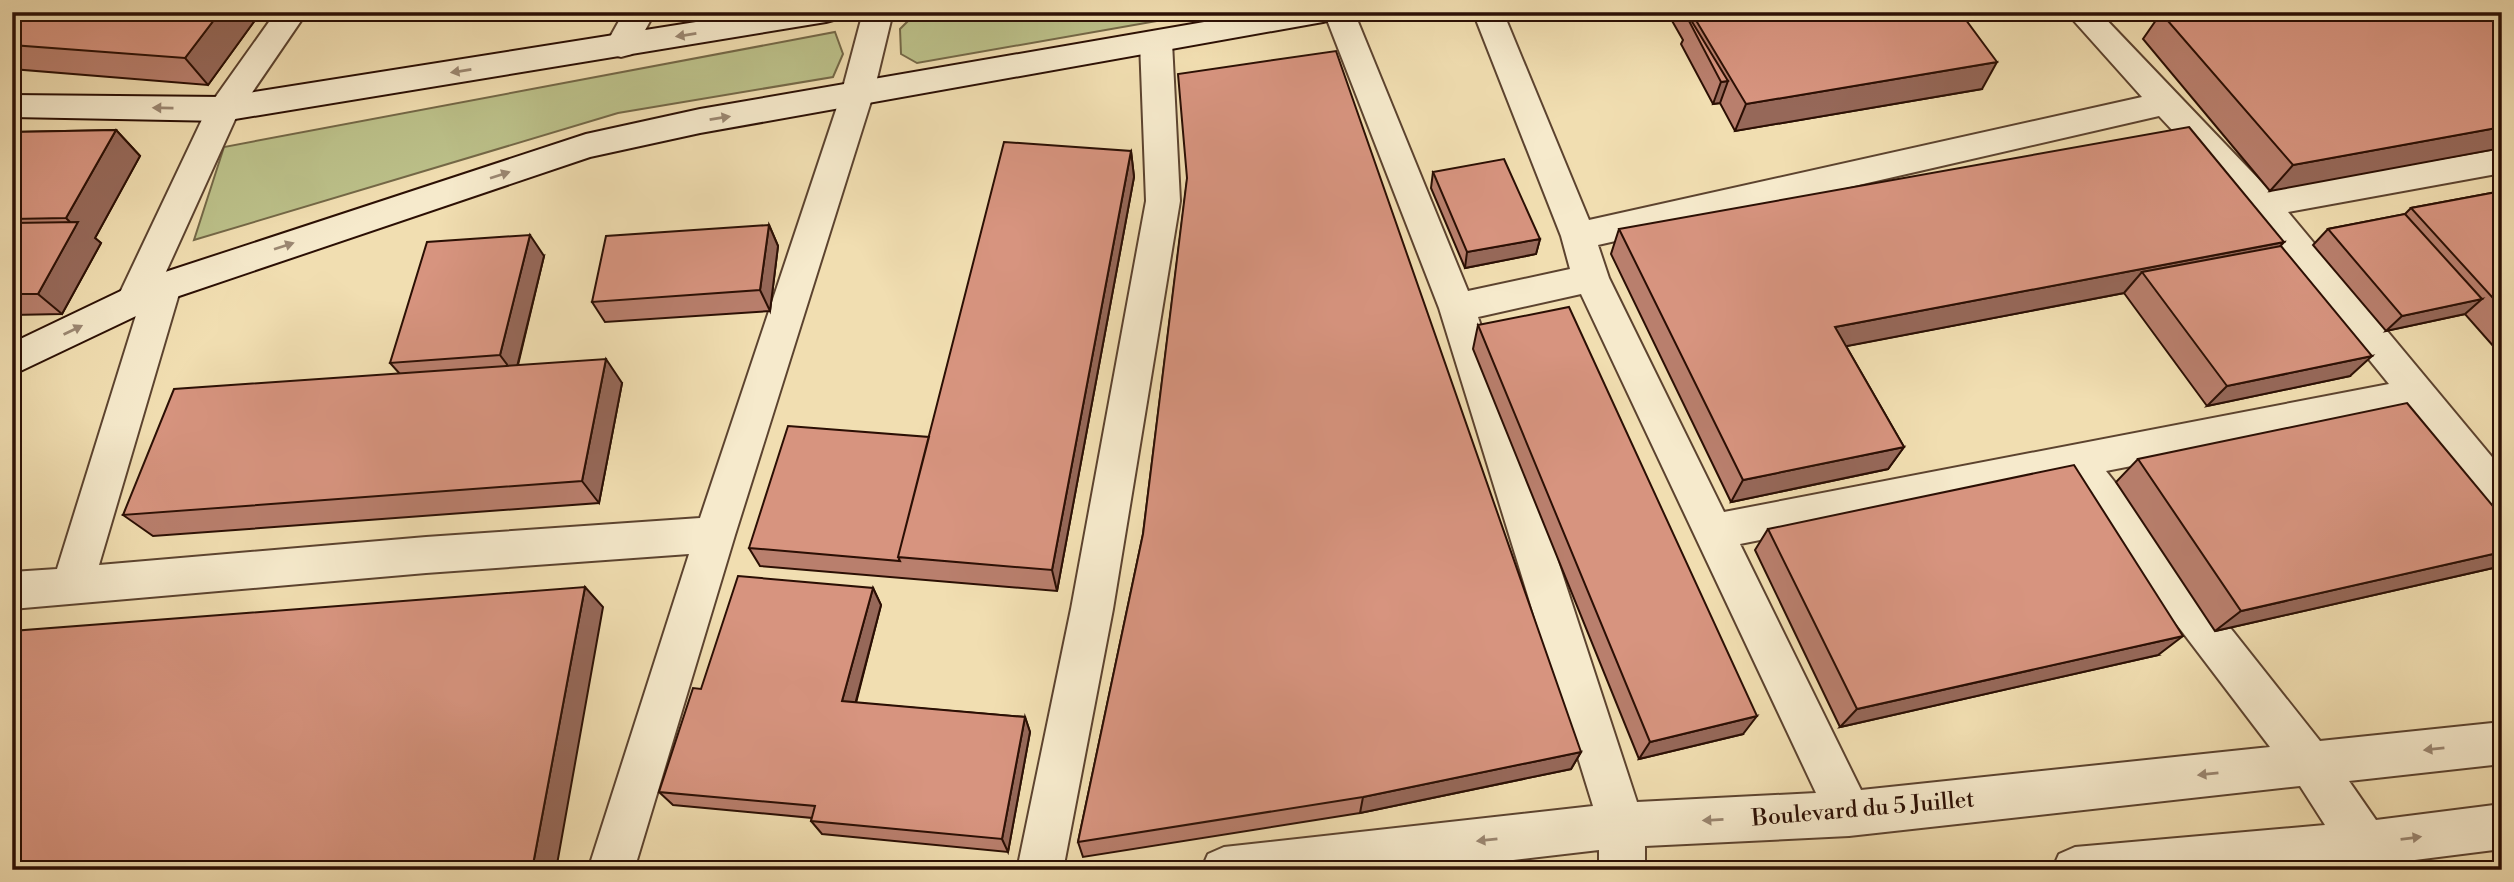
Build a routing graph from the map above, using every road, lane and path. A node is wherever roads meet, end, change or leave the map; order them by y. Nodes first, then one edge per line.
1 (292, 12) edge
2 (640, 12) edge
3 (826, 12) edge
4 (878, 12) edge
5 (1323, 12) edge
6 (1339, 12) edge
7 (1488, 12) edge
8 (2125, 12) edge
9 (2084, 15) edge
10 (1156, 42) junction
11 (621, 46) junction
12 (857, 95) junction
13 (2164, 103) junction
14 (12, 106) edge
15 (223, 109) junction
16 (2502, 161) edge
17 (2262, 204) junction
18 (1578, 236) junction
19 (1591, 278) junction
20 (149, 293) junction
21 (1457, 308) junction
22 (12, 360) edge
23 (2419, 394) junction
24 (2075, 461) junction
25 (2488, 461) edge
26 (2502, 499) edge
27 (1713, 532) junction
28 (715, 535) junction
29 (73, 584) junction
30 (12, 591) edge
31 (2502, 743) edge
32 (2310, 763) junction
33 (1849, 814) junction
34 (1622, 825) junction
35 (2502, 826) edge
36 (2372, 857) edge
37 (611, 870) edge
38 (1040, 870) edge
39 (1224, 870) edge
40 (1622, 870) edge
41 (2075, 870) edge

1 - 15 street
2 - 11 street
3 -> 11 street
4 - 12 street
5 - 10 street
6 - 21 street
7 - 18 street
8 - 9 street
9 - 13 street
10 - 12 street
10 - 38 street
11 -> 15 street
20 -> 12 street
12 - 28 street
13 - 17 street
13 - 18 street
15 -> 14 street
15 - 20 street
16 - 17 street
17 - 23 street
18 - 19 street
19 - 21 street
19 - 27 street
22 -> 20 street
20 - 29 street
21 - 34 street
23 - 24 street
23 - 25 street
24 - 27 street
24 - 32 street
25 - 26 street
27 - 33 street
28 - 29 street
28 - 37 street
29 - 30 street
31 -> 32 street, Boulevard du 5 Juillet
32 -> 33 street, Boulevard du 5 Juillet
32 - 36 street
33 -> 34 street, Boulevard du 5 Juillet
34 -> 39 street, Boulevard du 5 Juillet
34 - 40 street
36 -> 35 street
36 - 41 street

